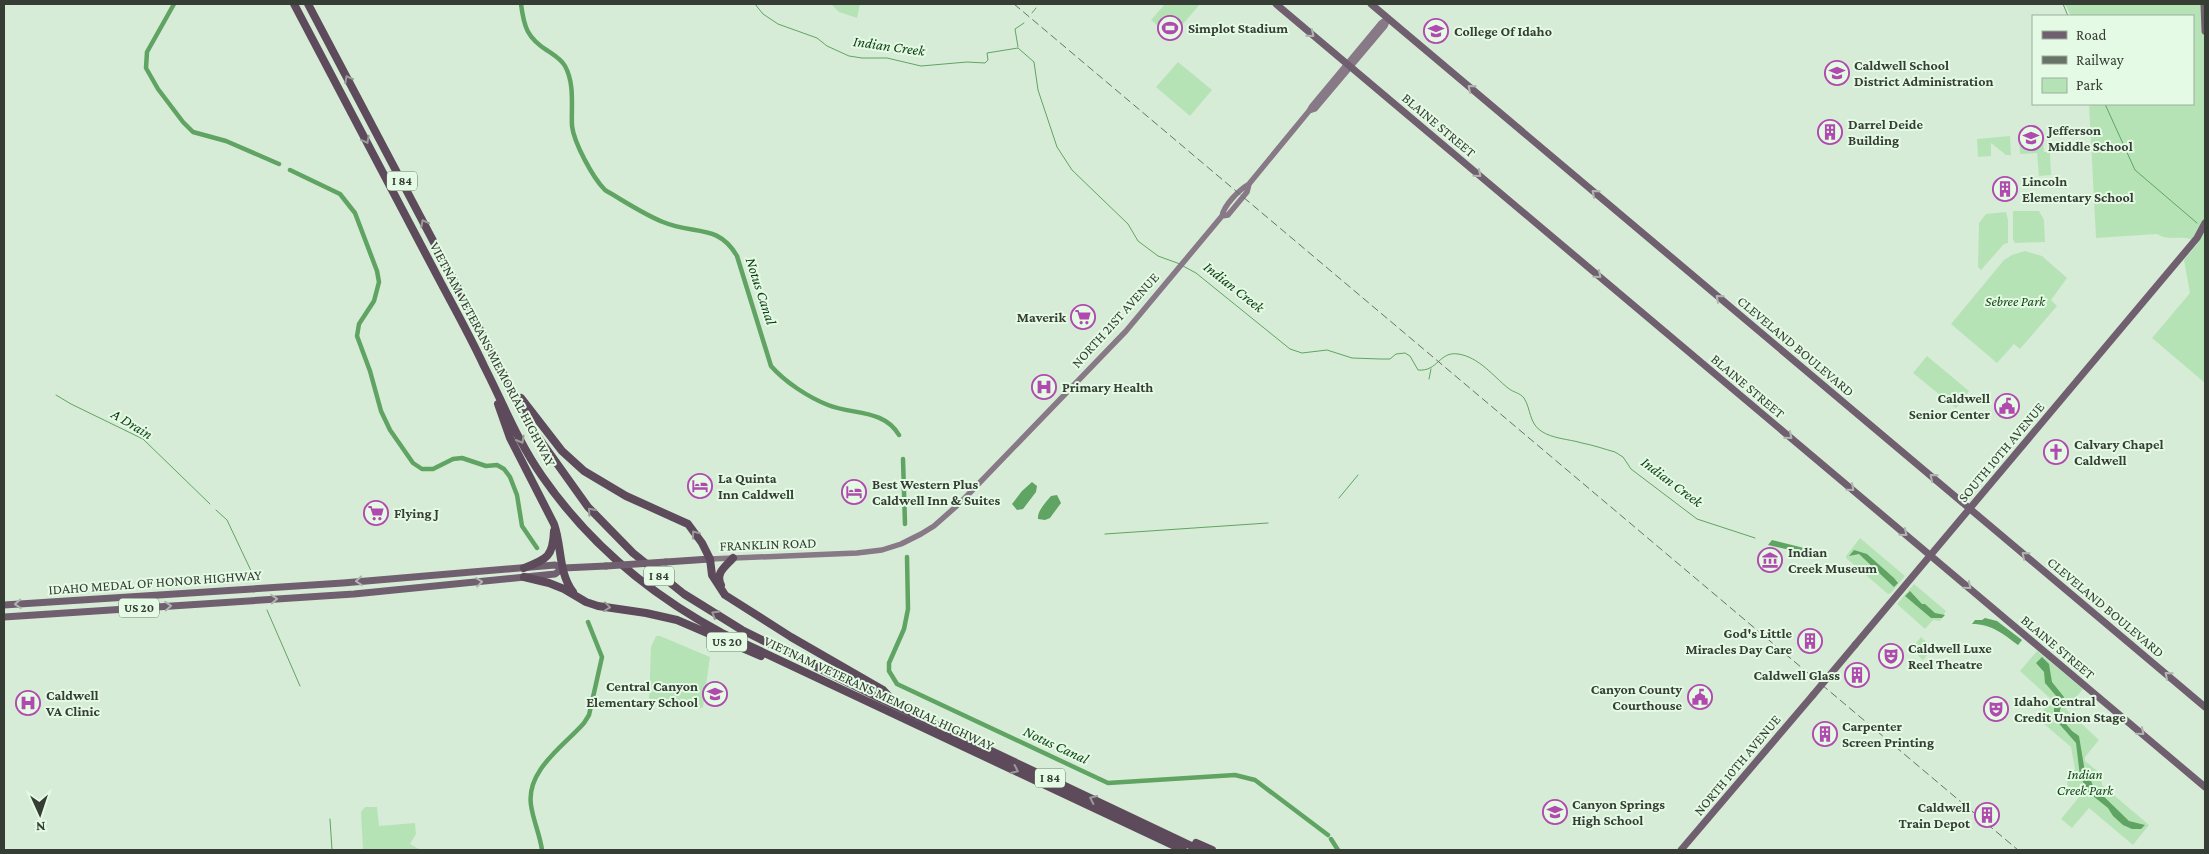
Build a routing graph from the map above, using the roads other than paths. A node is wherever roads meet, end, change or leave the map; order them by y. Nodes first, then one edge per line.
1 (294, 4) edge
2 (308, 4) edge
3 (1276, 4) edge
4 (1371, 4) edge
5 (2204, 4) edge
6 (1388, 18) junction
7 (2205, 31) edge
8 (1349, 66) junction
9 (2205, 223) edge
10 (495, 359) junction
11 (484, 365) junction
12 (960, 503) joint
13 (1970, 508) junction
14 (554, 524) junction
15 (1931, 555) junction
16 (733, 558) junction
17 (710, 559) junction
18 (524, 568) junction
19 (563, 568) junction
20 (448, 574) junction
21 (524, 577) junction
22 (307, 585) joint
23 (391, 590) junction
24 (181, 593) junction
25 (575, 595) junction
26 (308, 597) joint
27 (740, 604) junction
28 (4, 605) edge
29 (106, 611) junction
30 (4, 617) edge
31 (812, 675) junction
32 (1813, 695) joint
33 (899, 707) junction
34 (2205, 707) edge
35 (2205, 787) edge
36 (1114, 808) junction
37 (1183, 850) edge
38 (1200, 850) edge
39 (1212, 850) edge
40 (1681, 850) edge

1 -> 11 highway, VIETNAM VETERANS MEMORIAL HIGHWAY / I 84
10 -> 2 highway, VIETNAM VETERANS MEMORIAL HIGHWAY / I 84
3 -> 8 main road, BLAINE STREET
4 - 6 main road, CLEVELAND BOULEVARD
5 - 7 main road
6 - 8 main road
13 -> 6 main road, CLEVELAND BOULEVARD
8 - 12 main road, NORTH 21ST AVENUE
8 -> 15 main road, BLAINE STREET
9 - 13 main road, SOUTH 10TH AVENUE
17 -> 10 highway
33 -> 10 highway, VIETNAM VETERANS MEMORIAL HIGHWAY / I 84
11 - 14 highway
11 -> 31 highway, VIETNAM VETERANS MEMORIAL HIGHWAY / I 84
12 - 16 main road, FRANKLIN ROAD
13 - 15 main road, SOUTH 10TH AVENUE
34 -> 13 main road, CLEVELAND BOULEVARD
14 - 18 highway
14 - 19 highway
15 - 32 main road, SOUTH 10TH AVENUE, bridge
15 -> 35 main road, BLAINE STREET
16 - 17 main road, FRANKLIN ROAD
16 - 27 highway
17 - 19 main road, FRANKLIN ROAD / US 20, bridge
17 - 27 highway, US 20
18 - 19 main road, FRANKLIN ROAD / US 20
18 - 20 main road, FRANKLIN ROAD / US 20
19 - 21 main road, FRANKLIN ROAD / US 20
19 - 25 highway
20 -> 22 main road, FRANKLIN ROAD / US 20
20 - 23 main road
23 -> 21 main road, FRANKLIN ROAD / US 20
21 - 25 highway, US 20
22 - 24 main road, IDAHO MEDAL OF HONOR HIGHWAY / US 20
23 - 26 main road, FRANKLIN ROAD / US 20
24 -> 28 main road, IDAHO MEDAL OF HONOR HIGHWAY / US 20
24 - 29 main road
25 -> 31 highway, US 20
29 -> 26 main road, IDAHO MEDAL OF HONOR HIGHWAY / US 20
27 - 33 highway, US 20
29 - 30 main road, IDAHO MEDAL OF HONOR HIGHWAY / US 20
31 -> 37 highway, VIETNAM VETERANS MEMORIAL HIGHWAY / I 84
32 - 40 main road, NORTH 10TH AVENUE
36 -> 33 highway, VIETNAM VETERANS MEMORIAL HIGHWAY / I 84
36 - 38 highway, VIETNAM VETERANS MEMORIAL HIGHWAY / I 84
36 - 39 highway

